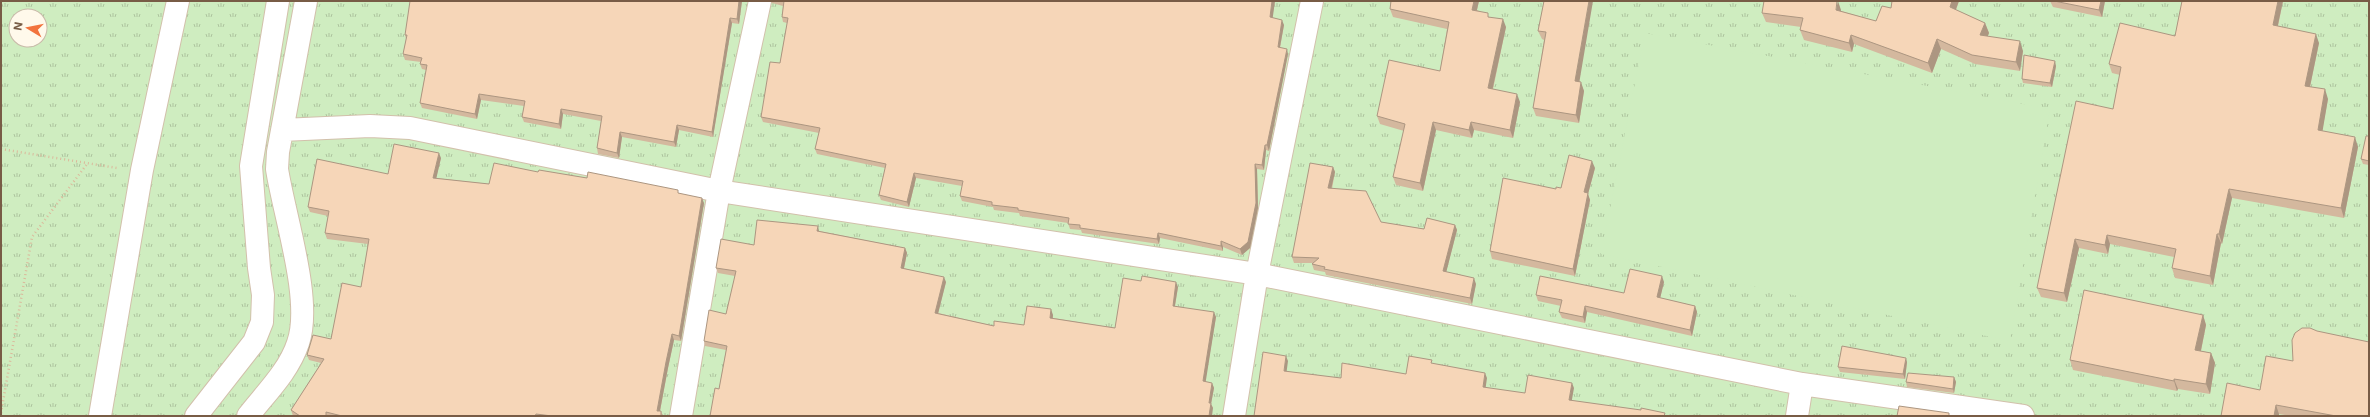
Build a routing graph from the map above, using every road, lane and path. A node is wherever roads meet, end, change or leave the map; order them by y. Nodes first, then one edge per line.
1 (178, 1) edge
2 (278, 1) edge
3 (306, 1) edge
4 (760, 1) edge
5 (1312, 1) edge
6 (282, 130) junction
7 (1, 149) edge
8 (87, 164) junction
9 (142, 170) junction
10 (719, 191) junction
11 (1257, 274) junction
12 (1802, 384) junction
13 (1, 413) edge
14 (257, 414) edge
15 (100, 416) edge
16 (196, 416) edge
17 (681, 416) edge
18 (1234, 416) edge
19 (1797, 416) edge
20 (2023, 416) edge

1 - 9 street
2 - 16 street
3 - 6 street
4 - 10 street
5 - 11 street
6 - 10 street
6 - 14 street
7 - 8 path
8 - 9 path
8 - 13 path
9 - 15 street
10 - 11 street
10 - 17 street
11 - 12 street
11 - 18 street
12 - 19 street
12 - 20 street

